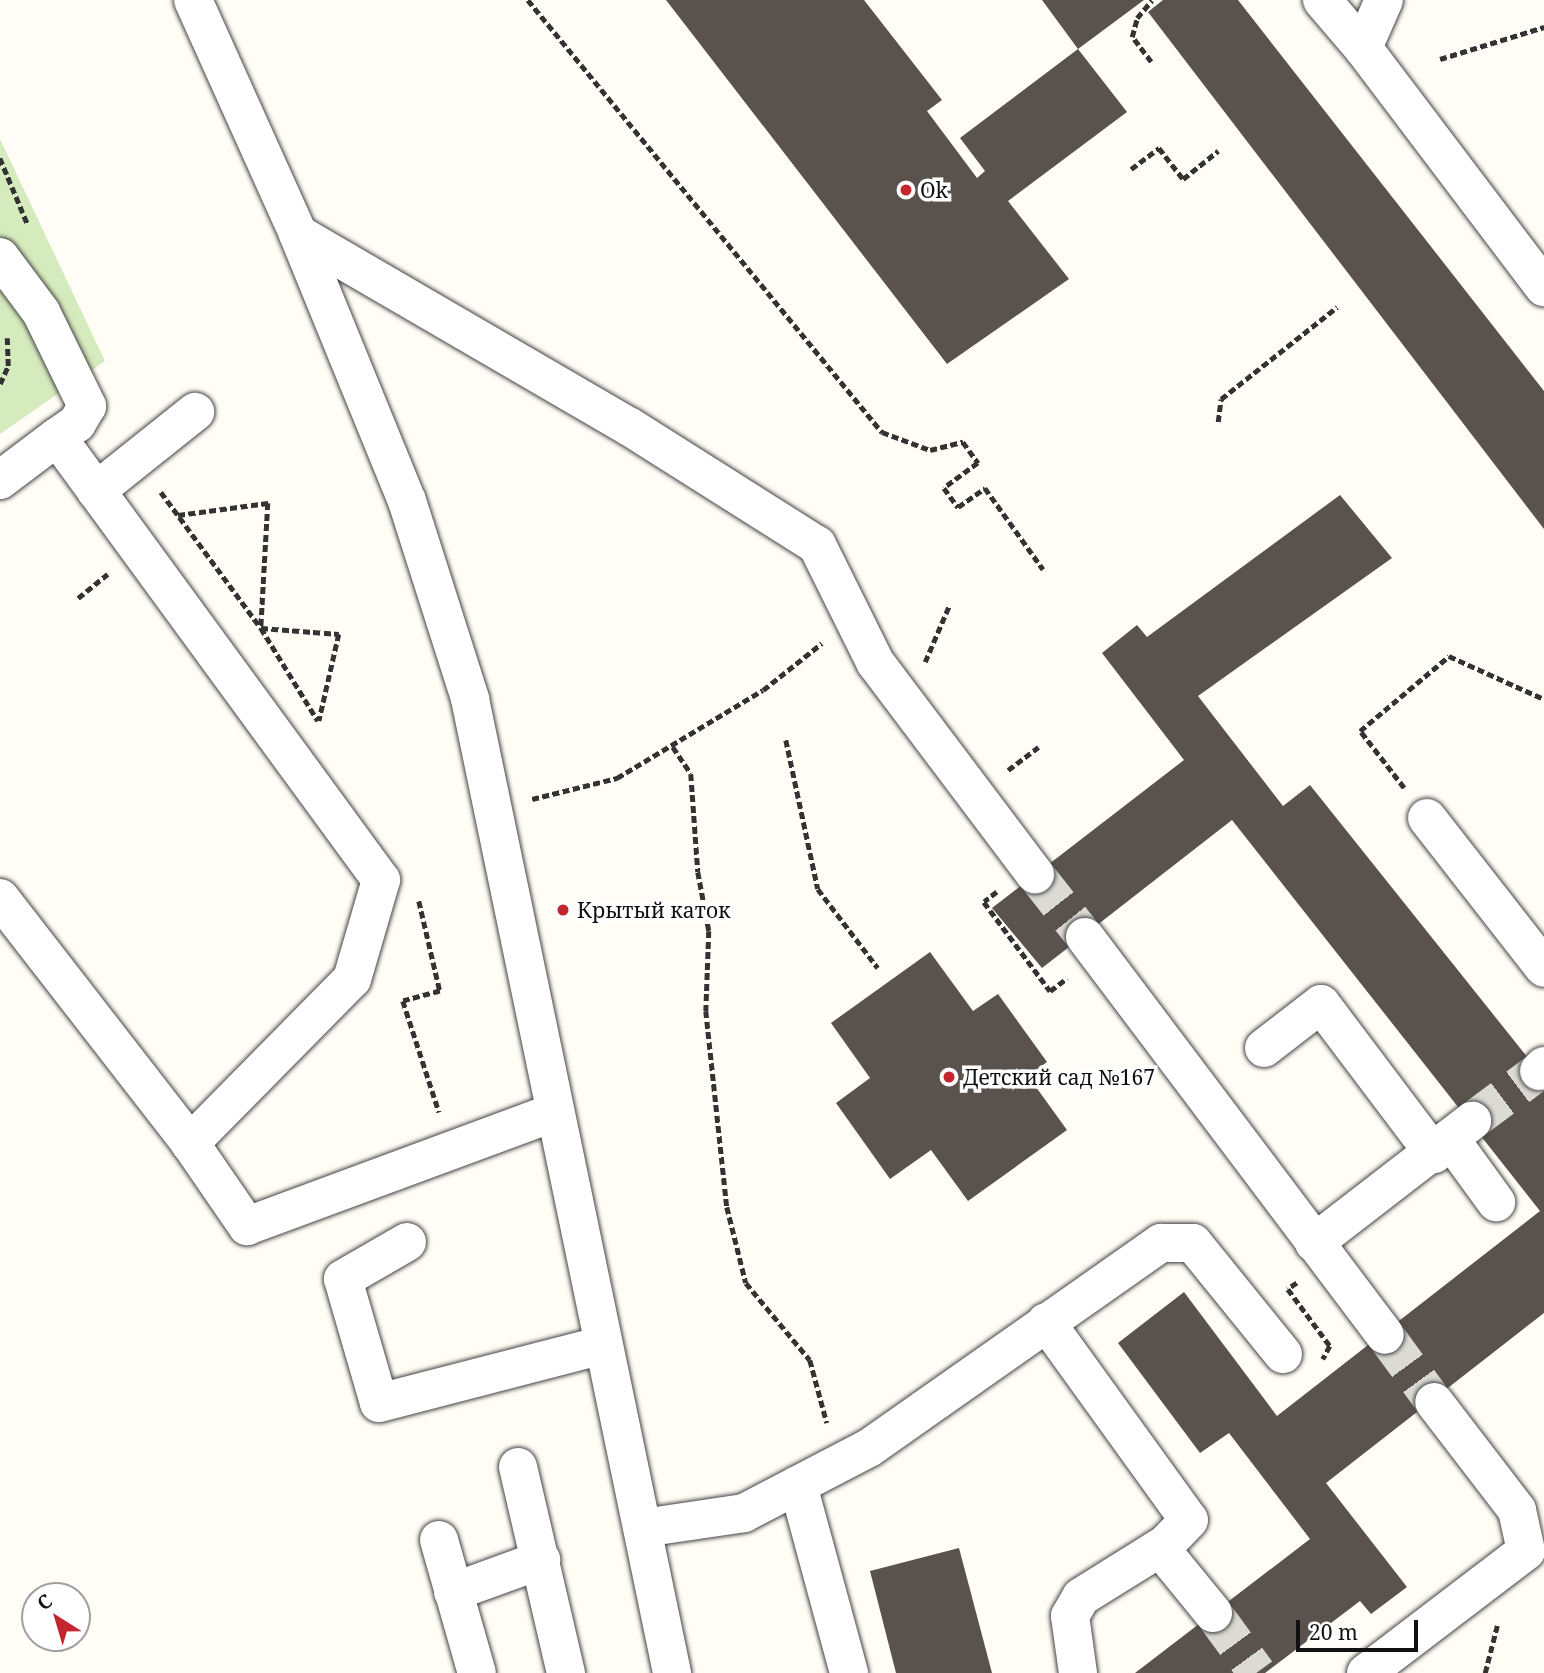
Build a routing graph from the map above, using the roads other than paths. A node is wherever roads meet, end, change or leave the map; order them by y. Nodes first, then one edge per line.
1 (194, 0) edge
2 (1322, 0) edge
3 (1384, 0) edge
4 (1363, 48) junction
5 (298, 234) junction
6 (0, 257) edge
7 (1544, 287) edge
8 (195, 412) dead end
9 (57, 437) junction
10 (0, 480) edge
11 (96, 491) junction
12 (1427, 818) dead end
13 (1032, 871) tunnel mouth
14 (0, 898) edge
15 (1091, 945) tunnel mouth
16 (1544, 968) edge
17 (1264, 1048) dead end
18 (553, 1113) junction
19 (1452, 1138) junction
20 (190, 1143) junction
21 (1496, 1202) dead end
22 (407, 1242) dead end
23 (1312, 1258) junction
24 (1046, 1322) junction
25 (1385, 1335) tunnel mouth
26 (603, 1345) junction
27 (1283, 1354) dead end
28 (1434, 1402) tunnel mouth
29 (518, 1467) dead end
30 (798, 1485) junction
31 (1531, 1502) edge
32 (643, 1528) junction
33 (439, 1539) dead end
34 (1160, 1549) junction
35 (541, 1560) junction
36 (1535, 1563) edge
37 (453, 1592) junction
38 (1213, 1613) tunnel mouth
39 (477, 1673) edge
40 (566, 1673) edge
41 (673, 1673) edge
42 (849, 1673) edge
43 (1078, 1673) edge
44 (1366, 1673) edge

1 - 5 street
2 - 4 street
3 - 4 street
4 - 7 street
5 - 13 street
5 - 18 street
6 - 9 street
8 - 11 street
9 - 10 street
9 - 11 street
11 - 20 street
12 - 16 street
14 - 20 street
15 - 23 street
17 - 19 street
18 - 20 street
18 - 26 street
19 - 21 street
19 - 23 street
22 - 26 street
23 - 25 street
24 - 27 street
24 - 30 street
24 - 34 street
26 - 32 street
28 - 31 street
29 - 35 street
30 - 32 street
30 - 42 street
31 - 36 street
32 - 41 street
33 - 37 street
34 - 38 street
34 - 43 street
35 - 37 street
35 - 40 street
36 - 44 street
37 - 39 street

